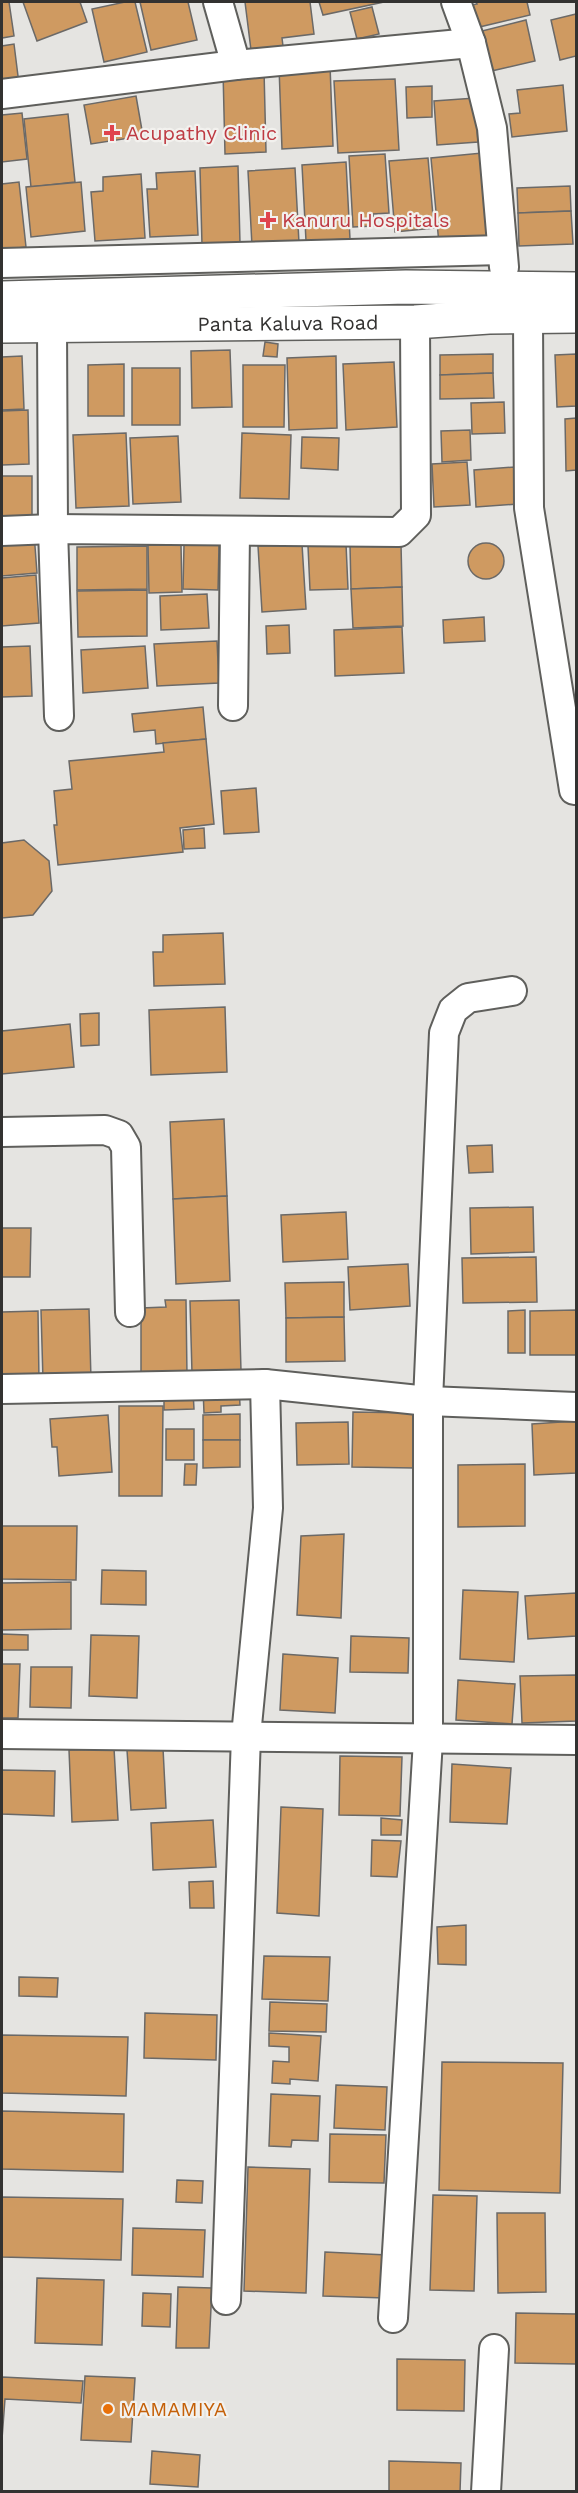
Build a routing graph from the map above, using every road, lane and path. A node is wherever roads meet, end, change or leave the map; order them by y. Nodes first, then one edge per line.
1 (218, 2) edge
2 (456, 2) edge
3 (471, 43) junction
4 (236, 65) junction
5 (2, 94) edge
6 (502, 250) junction
7 (2, 263) edge
8 (507, 288) junction
9 (576, 288) edge
10 (2, 298) edge
11 (576, 316) edge
12 (528, 317) junction
13 (415, 322) junction
14 (2, 326) edge
15 (52, 326) junction
16 (53, 530) junction
17 (2, 531) edge
18 (236, 532) junction
19 (233, 706) dead end
20 (59, 716) dead end
21 (574, 790) dead end
22 (512, 991) dead end
23 (2, 1132) edge
24 (130, 1312) dead end
25 (265, 1384) junction
26 (2, 1389) edge
27 (428, 1401) junction
28 (576, 1407) edge
29 (2, 1734) edge
30 (246, 1736) junction
31 (428, 1740) junction
32 (576, 1740) edge
33 (226, 2300) dead end
34 (393, 2318) dead end
35 (494, 2349) dead end
36 (486, 2492) edge

1 - 4 street
2 - 3 street
3 - 4 street
3 - 6 street
4 - 5 street
6 - 7 street
6 - 8 street
8 - 9 street, Panta Kaluva Road
8 - 10 street, Panta Kaluva Road
11 - 12 street, Panta Kaluva Road
12 - 13 street, Panta Kaluva Road
12 - 21 street
13 - 15 street, Panta Kaluva Road
13 - 18 street
14 - 15 street, Panta Kaluva Road
15 - 16 street
16 - 17 street
16 - 18 street
16 - 20 street
18 - 19 street
22 - 27 street
23 - 24 street
25 - 26 street
25 - 27 street
25 - 30 street
27 - 28 street
27 - 31 street
29 - 30 street
30 - 31 street
30 - 33 street
31 - 32 street
31 - 34 street
35 - 36 street

